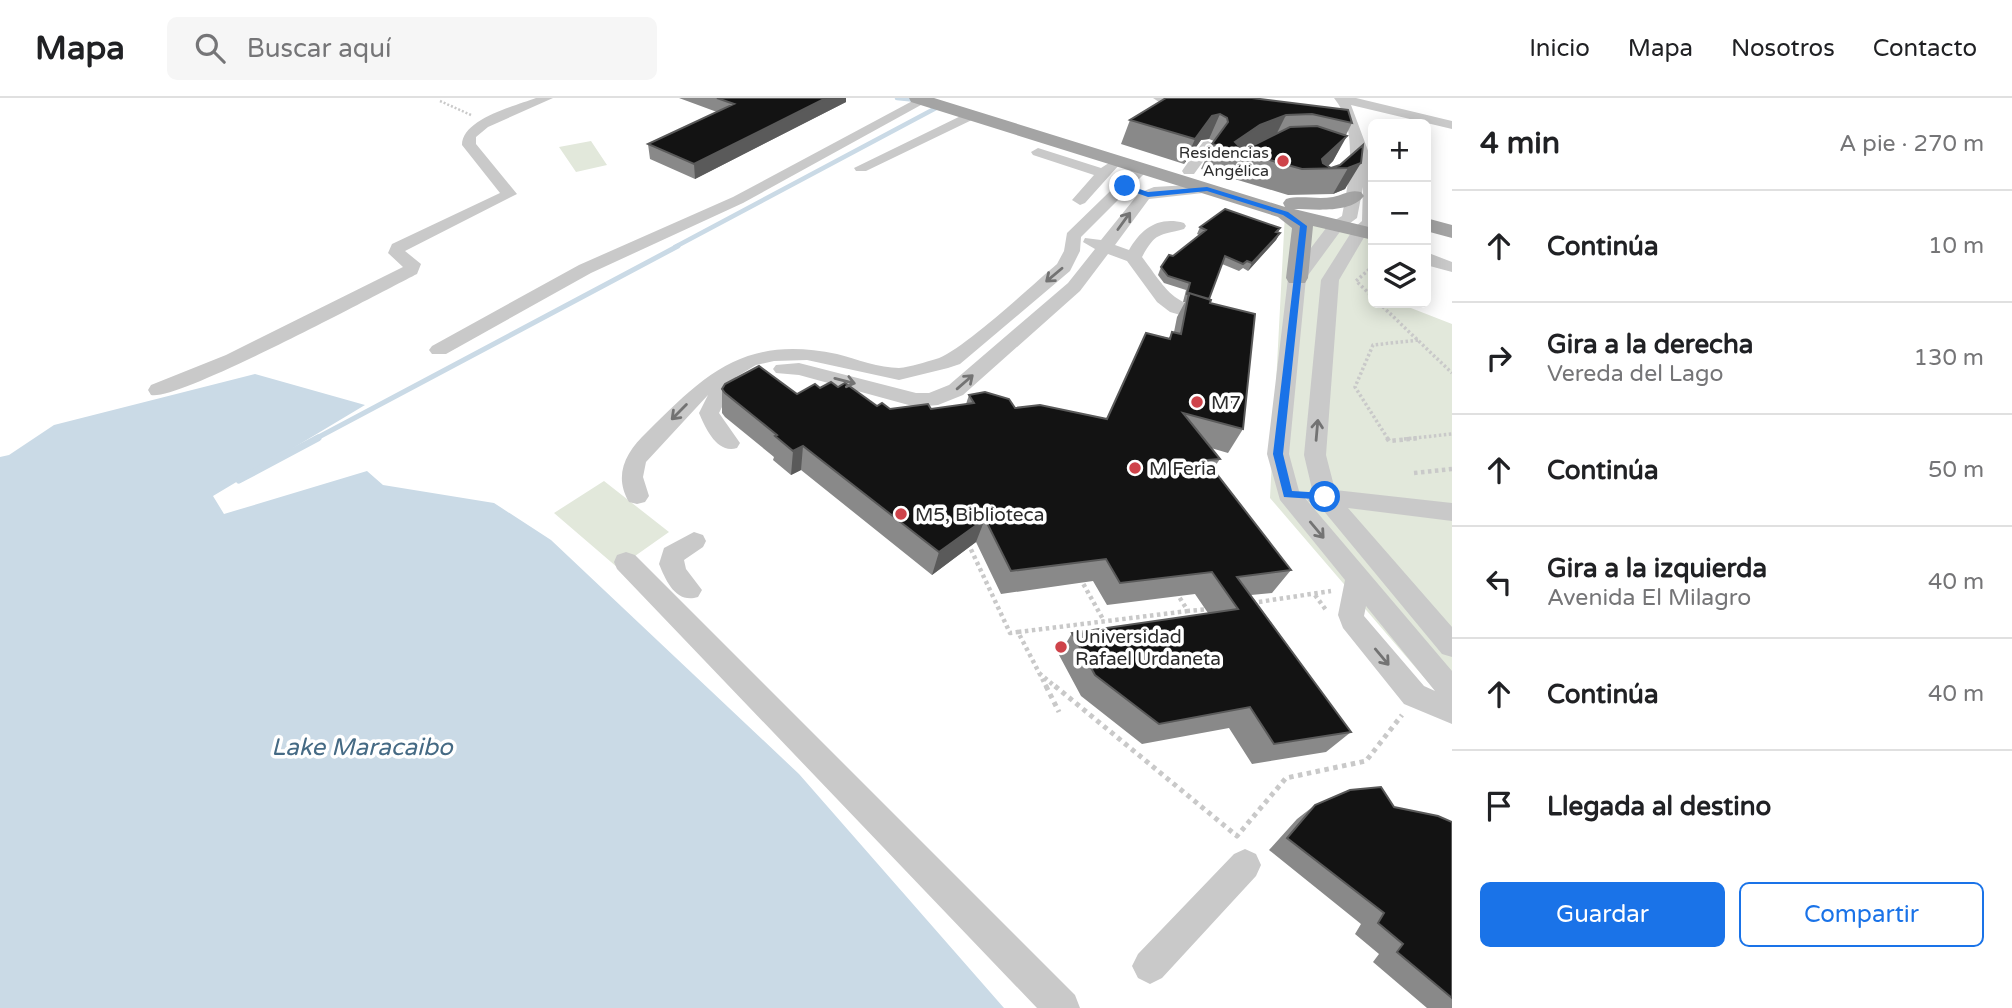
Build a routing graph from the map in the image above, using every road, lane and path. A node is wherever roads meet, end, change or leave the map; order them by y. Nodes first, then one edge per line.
1 (547, 98) edge
2 (944, 98) edge
3 (1159, 98) edge
4 (1219, 98) edge
5 (1341, 98) edge
6 (920, 99) edge
7 (440, 101) dead end
8 (971, 115) junction
9 (486, 122) junction
10 (1452, 125) edge
11 (1350, 132) junction
12 (1208, 145) edge
13 (1038, 152) dead end
14 (1111, 167) junction
15 (861, 168) dead end
16 (1142, 168) junction
17 (1189, 172) junction
18 (1125, 186) junction
19 (1207, 189) junction
20 (1366, 192) edge
21 (1148, 194) junction
22 (1080, 200) dead end
23 (1289, 208) junction
24 (1178, 226) dead end
25 (1360, 226) edge
26 (1431, 226) edge
27 (1431, 231) edge
28 (1452, 233) edge
29 (1073, 236) junction
30 (1431, 244) edge
31 (1105, 247) junction
32 (1452, 247) edge
33 (1133, 257) junction
34 (1431, 260) edge
35 (1452, 267) edge
36 (1368, 270) edge
37 (1297, 278) junction
38 (1368, 292) edge
39 (1384, 308) edge
40 (1227, 322) edge
41 (1419, 340) junction
42 (439, 350) dead end
43 (816, 364) junction
44 (1452, 373) edge
45 (899, 374) junction
46 (158, 390) dead end
47 (902, 395) junction
48 (1452, 433) edge
49 (729, 443) dead end
50 (1452, 469) edge
51 (1414, 473) dead end
52 (1288, 494) junction
53 (637, 496) dead end
54 (1325, 497) junction
55 (1452, 512) edge
56 (965, 535) edge
57 (694, 541) dead end
58 (626, 562) dead end
59 (1078, 575) edge
60 (1358, 579) junction
61 (1169, 581) edge
62 (689, 590) dead end
63 (1331, 591) dead end
64 (1315, 595) junction
65 (1239, 605) edge
66 (1214, 608) edge
67 (1188, 611) junction
68 (1148, 616) junction
69 (1331, 616) dead end
70 (1104, 621) junction
71 (1155, 627) edge
72 (1018, 632) junction
73 (1452, 646) edge
74 (1039, 673) junction
75 (1452, 691) edge
76 (1405, 711) dead end
77 (1452, 711) edge
78 (1059, 712) dead end
79 (1245, 865) dead end
80 (1150, 966) dead end
81 (1062, 1008) edge

1 - 9 street
2 - 17 main road
3 - 4 street
5 - 10 street
5 - 11 street
6 - 8 main road
6 - 42 street
7 - 9 path
8 - 14 main road
8 - 15 street
9 - 46 street
11 - 20 street
11 - 20 street
12 - 17 street
13 - 14 street
14 - 16 main road
14 - 22 street
16 - 18 street
16 - 19 main road
17 - 23 main road
18 - 21 street
18 - 29 street
19 - 21 street
19 - 23 main road
20 - 23 main road
20 - 25 street
20 - 25 street
31 -> 21 street
23 - 25 main road
23 - 37 main road
24 - 33 street
25 - 37 street
54 -> 25 street
26 - 28 main road
27 - 28 main road
29 - 31 street
29 -> 45 street
30 - 32 main road
31 - 33 street
47 -> 31 street
33 - 40 street
34 - 35 street
36 - 38 path
37 - 52 street
39 - 41 path
41 - 44 path
41 - 48 path
43 - 45 street
43 -> 47 street
43 - 49 street
43 -> 53 street
45 - 47 street
50 - 51 path
52 - 54 street
52 -> 60 street
54 - 55 street
54 - 73 street
56 - 72 path
57 - 62 street
58 - 81 street
59 - 70 path
60 - 75 street
60 -> 77 street
61 - 67 path
63 - 64 path
64 - 65 path
64 - 69 path
66 - 67 path
67 - 68 path
68 - 70 path
68 - 71 path
70 - 72 path
72 - 74 path
74 - 76 path
74 - 78 path
79 - 80 street

